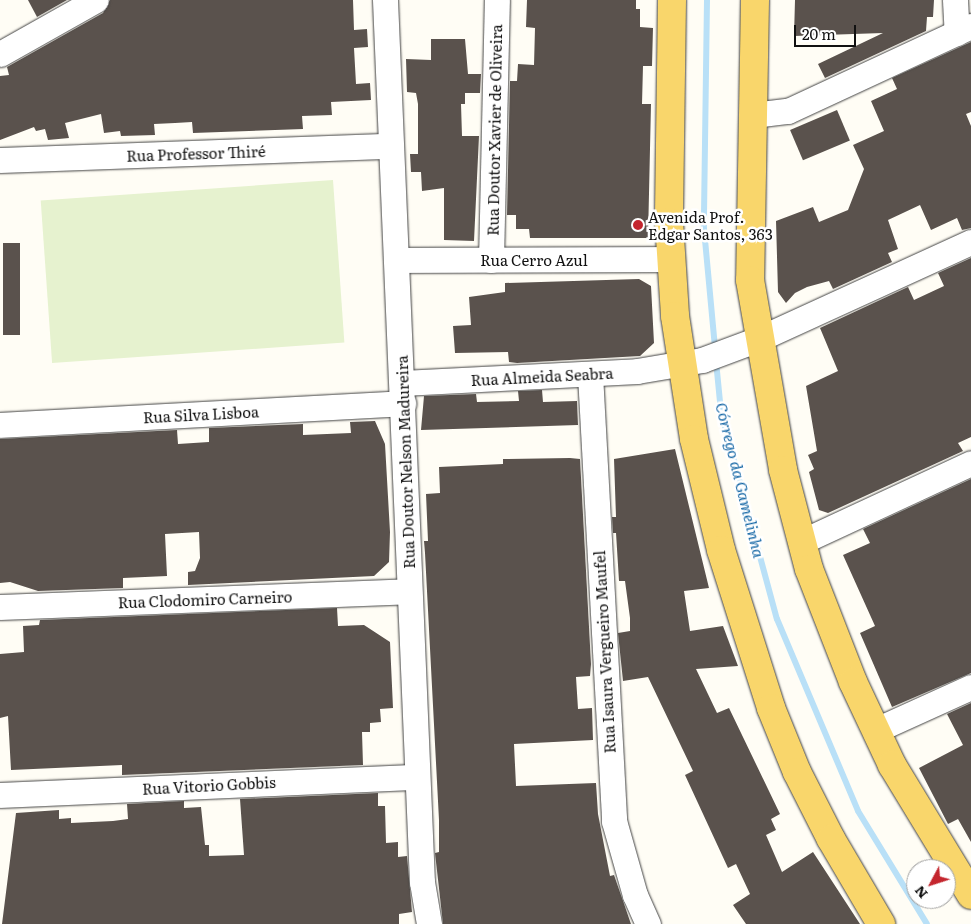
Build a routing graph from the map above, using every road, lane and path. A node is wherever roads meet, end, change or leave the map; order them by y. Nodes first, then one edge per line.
1 (96, 0) edge
2 (385, 0) edge
3 (497, 0) edge
4 (672, 0) edge
5 (755, 0) edge
6 (955, 0) edge
7 (964, 30) edge
8 (0, 54) edge
9 (753, 115) junction
10 (391, 146) junction
11 (0, 160) edge
12 (971, 242) edge
13 (672, 259) junction
14 (397, 260) junction
15 (491, 260) junction
16 (752, 341) junction
17 (692, 363) junction
18 (590, 374) junction
19 (403, 393) junction
20 (0, 425) edge
21 (971, 464) edge
22 (801, 542) junction
23 (410, 591) junction
24 (0, 607) edge
25 (971, 687) edge
26 (876, 730) junction
27 (417, 777) junction
28 (0, 795) edge
29 (971, 895) edge
30 (429, 924) edge
31 (648, 924) edge
32 (881, 924) edge

1 - 8 street
2 - 10 street, Rua Doutor Nelson Madureira
3 - 15 street, Rua Doutor Xavier de Oliveira
4 - 13 main road
5 - 9 main road
6 - 7 street
7 - 9 street
9 - 16 main road
10 - 11 street, Rua Professor Thiré
10 - 14 street, Rua Doutor Nelson Madureira
12 - 16 street, Rua Almeida Seabra
13 - 15 street, Rua Cerro Azul
13 - 17 main road
14 - 15 street, Rua Cerro Azul
14 - 19 street, Rua Doutor Nelson Madureira
16 - 17 street, Rua Almeida Seabra
16 - 22 main road
17 - 18 street, Rua Almeida Seabra
17 - 32 main road
18 - 19 street, Rua Almeida Seabra
18 - 31 street, Rua Isaura Vergueiro Maufel
19 - 20 street, Rua Silva Lisboa
19 - 23 street, Rua Doutor Nelson Madureira
21 - 22 street
22 - 26 main road
23 - 24 street, Rua Clodomiro Carneiro
23 - 27 street, Rua Doutor Nelson Madureira
25 - 26 street
26 - 29 main road
27 - 28 street, Rua Vitorio Gobbis
27 - 30 street, Rua Doutor Nelson Madureira

